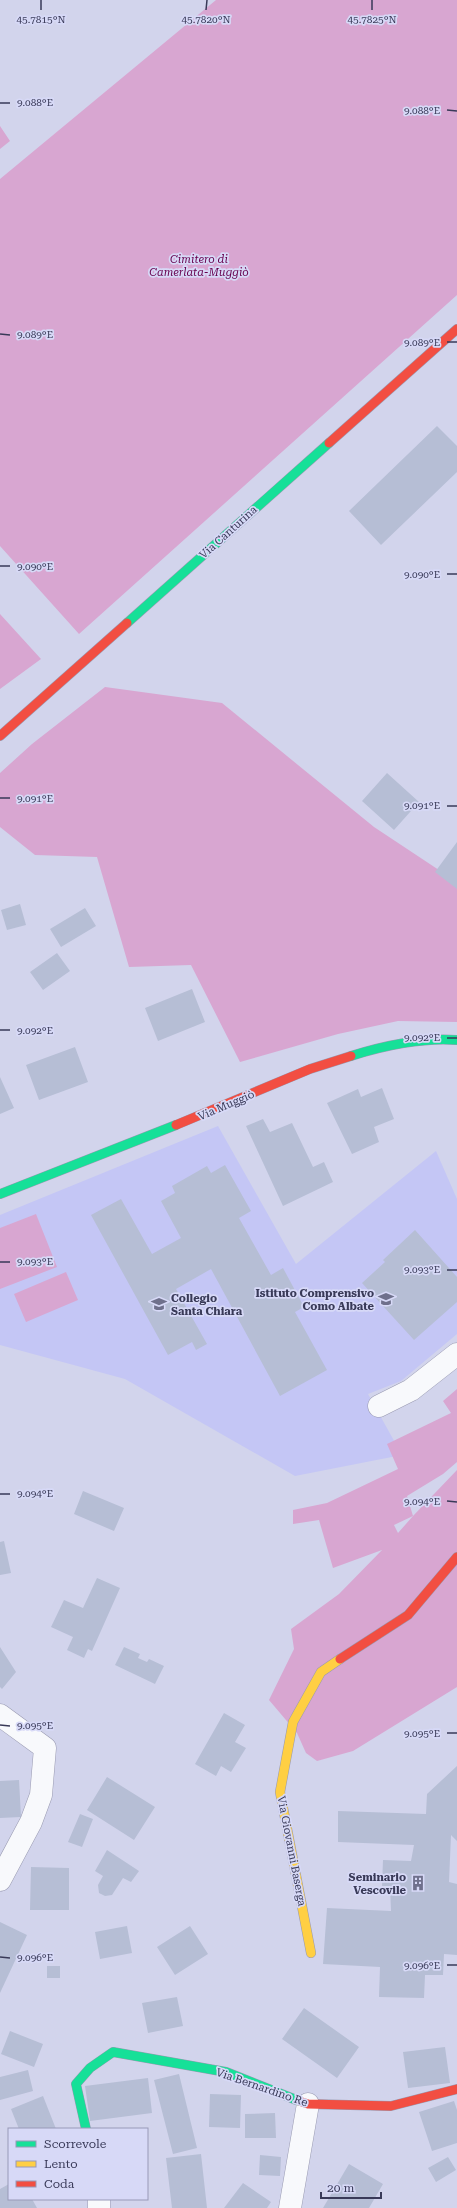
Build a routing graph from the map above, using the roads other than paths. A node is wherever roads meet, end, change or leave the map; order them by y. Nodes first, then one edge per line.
1 (457, 329) edge
2 (0, 736) edge
3 (457, 1040) edge
4 (0, 1194) edge
5 (457, 1354) edge
6 (379, 1406) dead end
7 (457, 1557) edge
8 (0, 1715) edge
9 (0, 1880) edge
10 (311, 1953) dead end
11 (457, 2089) edge
12 (308, 2104) junction
13 (86, 2128) edge
14 (290, 2208) edge

1 - 2 street, Via Canturina
3 - 4 street, Via Muggiò
5 - 6 street
7 - 10 street, Via Giovanni Baserga
8 - 9 street
11 - 12 street, Via Bernardino Re
12 - 13 street, Via Bernardino Re
12 - 14 street

